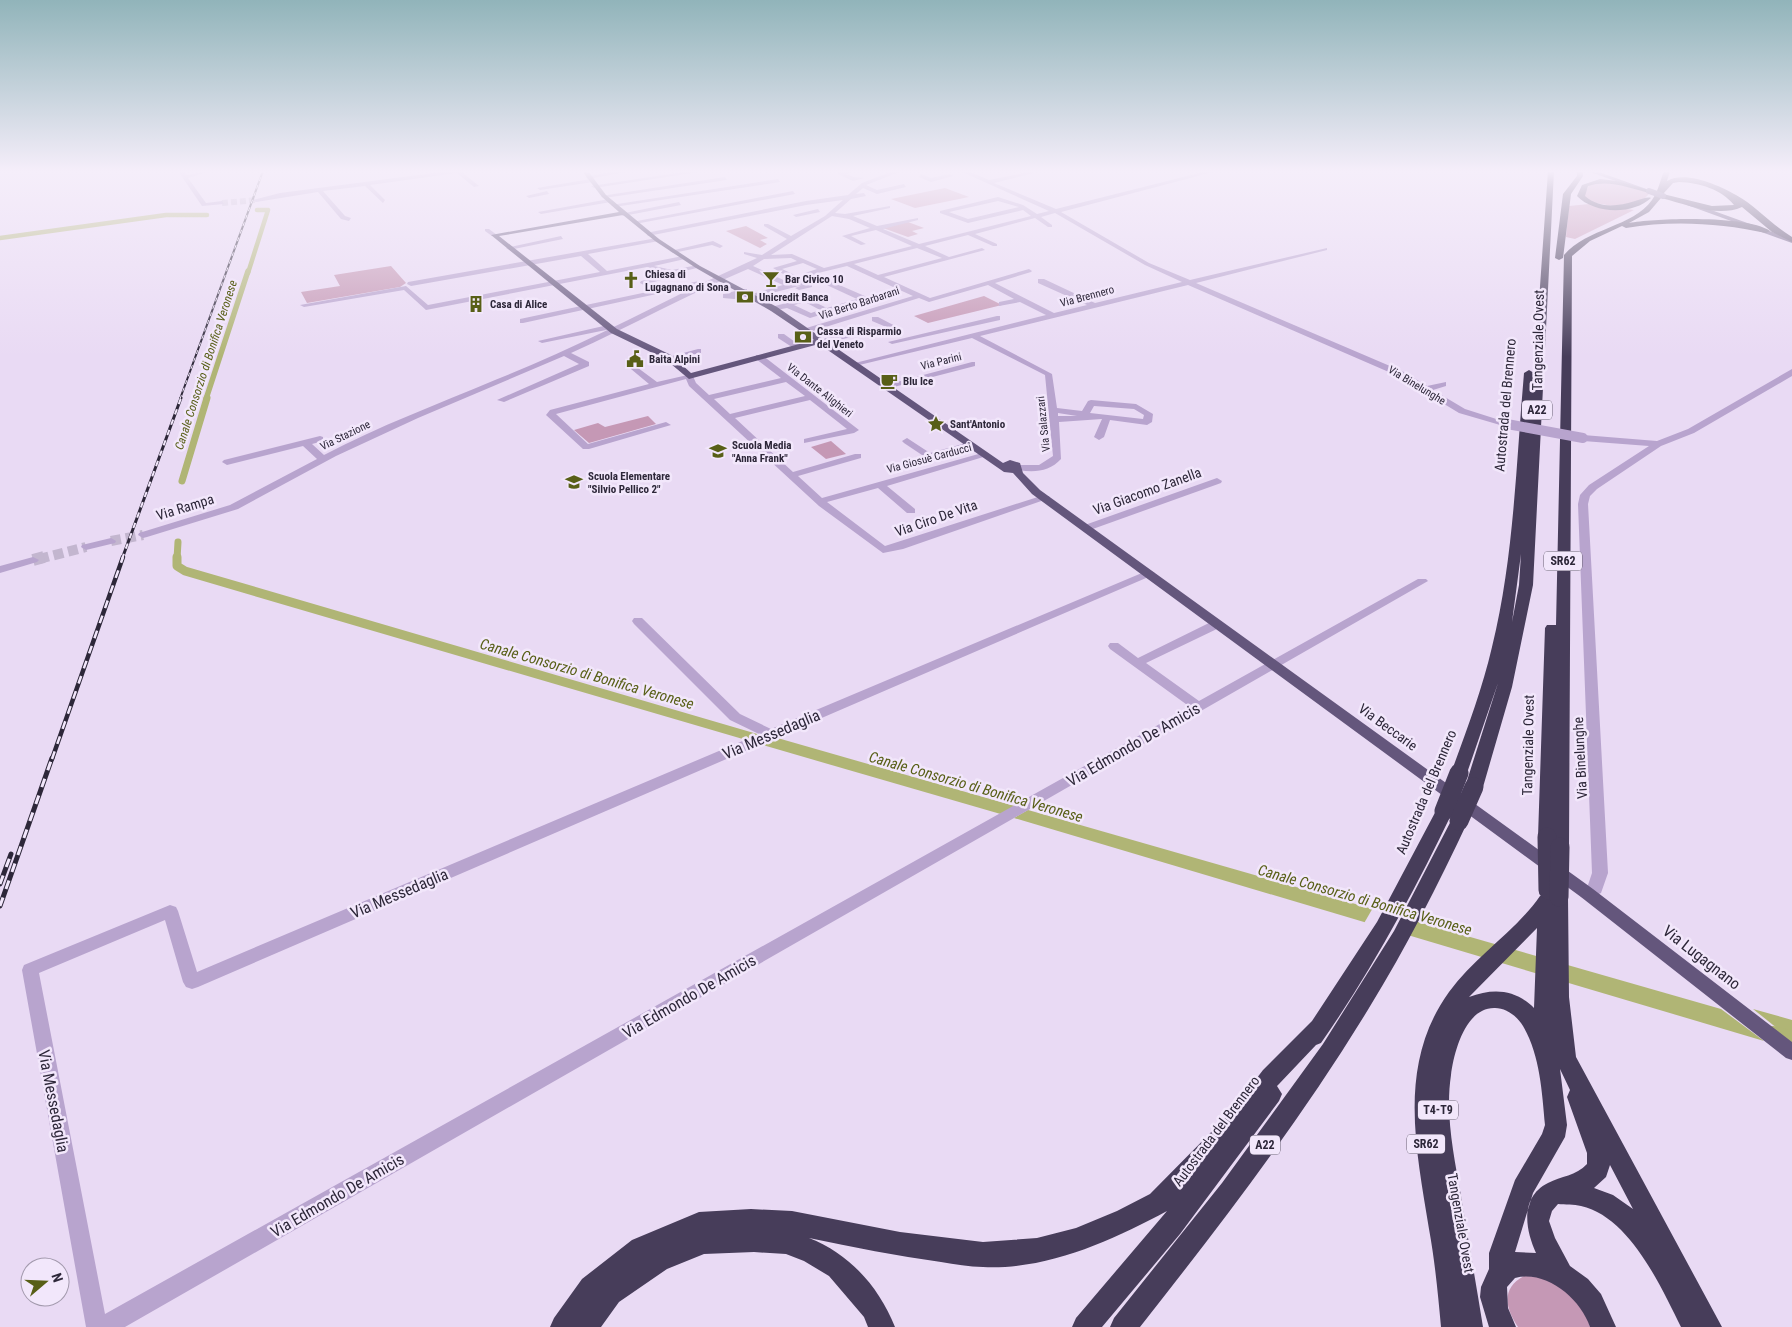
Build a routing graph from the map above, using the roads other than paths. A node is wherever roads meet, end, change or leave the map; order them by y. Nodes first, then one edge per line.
1 (491, 233) edge
2 (506, 233) edge
3 (654, 233) edge
4 (780, 233) edge
5 (801, 233) edge
6 (857, 233) edge
7 (889, 233) edge
8 (968, 233) joint
9 (1091, 233) edge
10 (1540, 233) edge
11 (1547, 233) edge
12 (1563, 233) edge
13 (1592, 233) edge
14 (1602, 233) edge
15 (1772, 233) edge
16 (1779, 233) edge
17 (648, 234) joint
18 (1598, 234) joint
19 (494, 235) junction
20 (562, 238) dead end
21 (791, 239) junction
22 (657, 240) junction
23 (1792, 240) edge
24 (864, 244) dead end
25 (918, 245) junction
26 (995, 245) dead end
27 (720, 246) dead end
28 (509, 248) junction
29 (1325, 249) dead end
30 (982, 250) dead end
31 (673, 251) junction
32 (583, 254) junction
33 (746, 254) dead end
34 (766, 256) junction
35 (683, 258) junction
36 (1560, 258) junction
37 (949, 259) junction
38 (805, 261) junction
39 (846, 263) junction
40 (528, 264) junction
41 (648, 265) junction
42 (788, 265) junction
43 (748, 266) junction
44 (698, 267) junction
45 (824, 270) junction
46 (1029, 271) dead end
47 (605, 273) junction
48 (668, 273) junction
49 (878, 277) junction
50 (720, 278) junction
51 (1042, 281) dead end
52 (1187, 282) junction
53 (644, 283) dead end
54 (989, 283) junction
55 (553, 284) junction
56 (706, 284) junction
57 (408, 286) junction
58 (735, 286) junction
59 (790, 286) junction
60 (720, 290) dead end
61 (748, 294) junction
62 (919, 296) junction
63 (1021, 299) junction
64 (304, 304) dead end
65 (1002, 304) dead end
66 (786, 305) junction
67 (1093, 306) junction
68 (860, 307) dead end
69 (583, 308) junction
70 (774, 309) junction
71 (983, 310) dead end
72 (827, 311) junction
73 (1054, 316) junction
74 (997, 318) junction
75 (875, 319) dead end
76 (523, 321) dead end
77 (796, 325) junction
78 (1013, 326) junction
79 (862, 328) junction
80 (611, 329) junction
81 (947, 329) junction
82 (809, 333) junction
83 (881, 335) dead end
84 (781, 336) dead end
85 (975, 336) junction
86 (963, 338) junction
87 (542, 341) dead end
88 (821, 342) junction
89 (892, 342) junction
90 (798, 346) junction
91 (698, 351) dead end
92 (907, 352) junction
93 (564, 354) junction
94 (759, 357) junction
95 (669, 358) junction
96 (586, 364) junction
97 (855, 364) junction
98 (972, 364) dead end
99 (634, 367) dead end
100 (596, 368) dead end
101 (1792, 372) edge
102 (689, 376) junction
103 (788, 379) junction
104 (1443, 384) dead end
105 (656, 385) junction
106 (886, 386) junction
107 (1426, 390) junction
108 (812, 397) junction
109 (708, 398) junction
110 (501, 400) dead end
111 (1089, 414) junction
112 (1054, 415) junction
113 (730, 417) junction
114 (1107, 417) junction
115 (666, 425) dead end
116 (1099, 437) dead end
117 (320, 439) dead end
118 (907, 441) dead end
119 (807, 442) dead end
120 (305, 443) junction
121 (1658, 444) junction
122 (970, 445) junction
123 (858, 456) dead end
124 (986, 456) junction
125 (323, 459) junction
126 (227, 462) dead end
127 (1010, 468) junction
128 (792, 475) junction
129 (1217, 481) dead end
130 (879, 484) junction
131 (1041, 495) junction
132 (821, 501) junction
133 (234, 507) joint
134 (911, 511) dead end
135 (1086, 528) junction
136 (143, 535) tunnel mouth
137 (111, 541) tunnel mouth
138 (86, 547) tunnel mouth
139 (33, 560) tunnel mouth
140 (0, 570) edge
141 (1149, 573) junction
142 (1422, 582) dead end
143 (638, 620) dead end
144 (1217, 624) junction
145 (1114, 646) dead end
146 (1137, 663) junction
147 (1274, 664) junction
148 (1199, 707) junction
149 (770, 734) junction
150 (1451, 816) junction
151 (1554, 842) junction
152 (1587, 893) junction
153 (1551, 896) junction
154 (1382, 948) junction
155 (1319, 1028) junction
156 (1791, 1051) edge
157 (1555, 1056) junction
158 (1554, 1192) junction
159 (1501, 1273) junction
160 (1561, 1274) junction
161 (97, 1327) edge
162 (104, 1327) edge
163 (564, 1327) edge
164 (585, 1327) edge
165 (882, 1327) edge
166 (1085, 1327) edge
167 (1123, 1327) edge
168 (1454, 1327) edge
169 (1470, 1327) edge
170 (1503, 1327) edge
171 (1603, 1327) edge
172 (1695, 1327) edge
173 (1709, 1327) edge

1 - 19 street
2 - 19 main road
3 - 17 street
4 - 21 street
5 - 21 street, Via Stazione
6 - 24 street
7 - 25 street
8 - 25 street
8 - 26 street
9 - 52 street, Via Binelunghe
10 - 150 highway, Autostrada del Brennero / A22, bridge
11 - 150 highway, Autostrada del Brennero / A22, bridge
12 - 36 highway
13 - 36 highway, Tangenziale Ovest / SR62
14 - 18 highway
15 - 23 main road
16 - 23 highway
17 - 22 main road, Via Beccarie
18 - 151 highway, Tangenziale Ovest / SR62
19 - 28 main road
20 - 28 street
21 - 34 street, Via Stazione
22 - 31 main road, Via Beccarie
22 - 32 street
25 - 37 street
25 - 39 street
27 - 31 street
28 - 40 main road
29 - 52 street, Via Brennero
30 - 37 street
31 - 35 main road, Via Beccarie
32 - 40 street
32 - 47 street
33 - 34 street
34 - 38 street
34 - 42 street
34 - 43 street, Via Stazione
35 - 41 street
35 - 44 main road, Via Beccarie
36 - 151 highway, Tangenziale Ovest / SR62
37 - 49 street
38 - 42 street
38 - 45 street
39 - 45 street
39 - 49 street
40 - 55 main road
40 - 57 street
41 - 47 street
41 - 48 street
42 - 59 street
43 - 50 street, Via Stazione
43 - 59 street
44 - 48 street
44 - 50 main road, Via Beccarie
45 - 72 street
46 - 54 street
47 - 55 street
48 - 53 street
49 - 62 street
50 - 56 street, Via Stazione
50 - 58 main road, Via Beccarie
51 - 67 street
52 - 67 street, Via Brennero
52 - 107 street, Via Binelunghe
54 - 62 street
54 - 63 street
55 - 57 street
55 - 69 main road
56 - 69 street
56 - 80 street, Via Stazione
57 - 64 street
58 - 60 street
58 - 61 main road, Via Beccarie
59 - 61 street
61 - 70 main road, Via Beccarie
62 - 82 street, Via Berto Barbarani
63 - 65 street
63 - 73 street
66 - 70 street
66 - 72 street
66 - 72 street
67 - 73 street, Via Brennero
68 - 77 street
69 - 76 street
69 - 80 main road
70 - 77 main road, Via Beccarie
71 - 74 street
73 - 78 street, Via Brennero
74 - 78 street
74 - 81 street
75 - 79 street
77 - 82 main road, Via Beccarie
78 - 85 street, Via Brennero
79 - 82 street
79 - 88 street
80 - 87 street
80 - 93 street, Via Stazione
80 - 95 main road
81 - 86 street
81 - 89 street
82 - 88 main road, Via Beccarie
83 - 89 street
84 - 90 street
85 - 86 street, Via Brennero
85 - 112 street, Via Salazzari
86 - 92 street, Via Brennero
88 - 90 main road
88 - 97 main road, Via Beccarie
89 - 92 street
90 - 94 main road
91 - 95 street
92 - 97 street, Via Brennero
93 - 96 street
93 - 125 street, Via Stazione
94 - 102 main road
94 - 103 street, Via Dante Alighieri
95 - 102 main road
96 - 100 street
96 - 110 street
97 - 106 main road, Via Beccarie
98 - 106 street, Via Parini
99 - 105 street
101 - 121 street, Via Binelunghe
102 - 105 street
102 - 109 street
103 - 108 street, Via Dante Alighieri
103 - 109 street
104 - 107 street
105 - 115 street
106 - 122 main road, Via Beccarie
107 - 121 street, Via Binelunghe, bridge
108 - 113 street
108 - 119 street, Via Dante Alighieri
109 - 113 street
111 - 112 street
111 - 114 street
111 - 114 street
112 - 127 street, Via Salazzari
113 - 128 street
114 - 116 street
117 - 120 street
118 - 122 street
120 - 125 street
120 - 126 street
121 - 152 street, Via Binelunghe
122 - 124 main road, Via Beccarie
123 - 128 street
124 - 127 main road, Via Beccarie
124 - 130 street, Via Giosuè Carducci
125 - 133 street, Via Stazione
127 - 131 main road, Via Beccarie
128 - 132 street
129 - 135 street, Via Giacomo Zanella
130 - 132 street, Via Giosuè Carducci
130 - 134 street, Via Giosuè Carducci
131 - 132 street, Via Ciro De Vita
131 - 135 main road, Via Beccarie
133 - 136 street, Via Rampa
135 - 141 main road, Via Beccarie
137 - 138 street
139 - 140 street
141 - 144 main road, Via Beccarie
141 - 149 street, Via Messedaglia
142 - 147 street, Via Edmondo De Amicis
143 - 149 street
144 - 146 street
144 - 147 main road, Via Beccarie
145 - 146 street
146 - 148 street
147 - 148 street, Via Edmondo De Amicis
147 - 152 main road, Via Beccarie
148 - 162 street, Via Edmondo De Amicis
149 - 161 street, Via Messedaglia
150 - 154 highway, Autostrada del Brennero / A22
150 - 154 highway, Autostrada del Brennero / A22
151 - 153 highway, Tangenziale Ovest / SR62, bridge
152 - 156 main road, Via Lugagnano
153 - 157 highway, Tangenziale Ovest / SR62
153 - 168 highway, Tangenziale Ovest / SR62
154 - 155 highway, Autostrada del Brennero / A22
154 - 167 highway, Autostrada del Brennero / A22
155 - 163 highway
155 - 166 highway, Autostrada del Brennero / A22
157 - 158 highway
157 - 159 highway
157 - 169 highway, T4-T9
157 - 173 highway, Tangenziale Ovest / SR62
158 - 160 highway
158 - 172 highway
159 - 160 highway
159 - 170 highway
160 - 171 highway
164 - 165 highway

